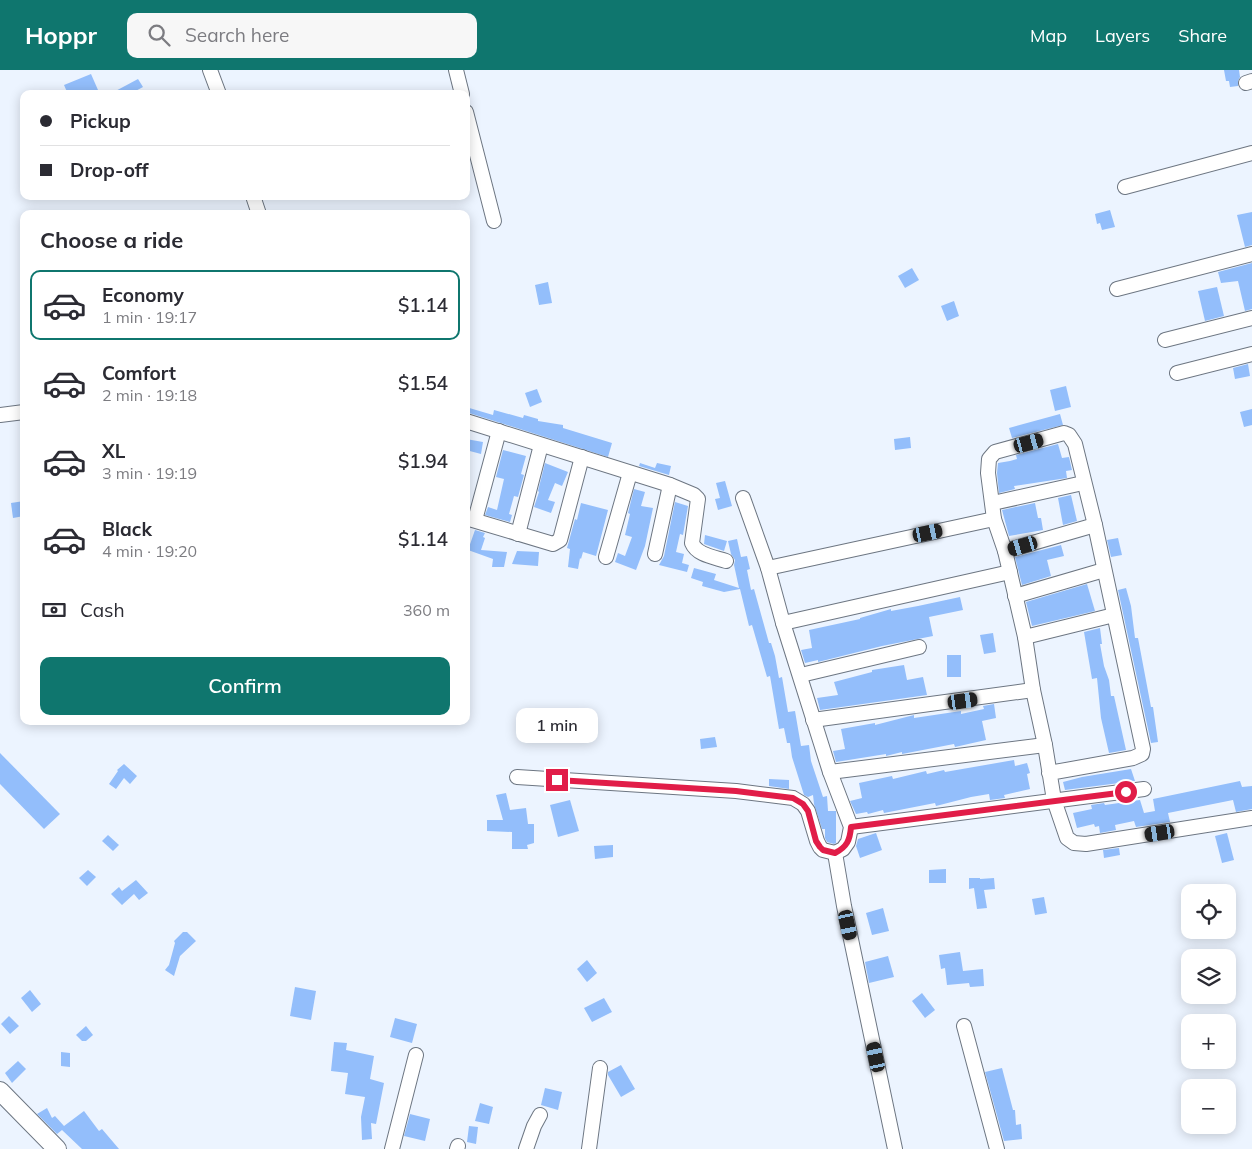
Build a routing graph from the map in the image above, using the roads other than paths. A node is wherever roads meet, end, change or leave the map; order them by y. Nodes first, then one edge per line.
1 (210, 70) edge
2 (456, 70) edge
3 (218, 90) edge
4 (461, 90) edge
5 (470, 128) edge
6 (1252, 154) edge
7 (1125, 187) dead end
8 (494, 221) dead end
9 (1252, 254) edge
10 (1117, 289) dead end
11 (1252, 318) edge
12 (1165, 340) dead end
13 (1252, 354) edge
14 (1177, 373) dead end
15 (20, 412) edge
16 (0, 415) edge
17 (470, 422) edge
18 (499, 431) junction
19 (541, 445) junction
20 (582, 457) junction
21 (630, 473) junction
22 (1083, 483) junction
23 (670, 485) junction
24 (743, 498) dead end
25 (993, 503) junction
26 (471, 519) edge
27 (994, 519) junction
28 (1095, 525) junction
29 (518, 534) junction
30 (1005, 550) junction
31 (655, 554) dead end
32 (606, 558) dead end
33 (726, 561) dead end
34 (768, 568) junction
35 (1104, 570) junction
36 (1010, 572) junction
37 (1016, 596) junction
38 (1114, 615) junction
39 (783, 623) junction
40 (1025, 637) junction
41 (920, 647) dead end
42 (801, 675) junction
43 (1033, 690) junction
44 (813, 720) junction
45 (1045, 745) junction
46 (830, 772) junction
47 (1049, 773) junction
48 (517, 777) dead end
49 (1144, 789) dead end
50 (1054, 800) junction
51 (1252, 818) edge
52 (851, 827) junction
53 (835, 853) junction
54 (964, 1026) dead end
55 (416, 1055) dead end
56 (600, 1068) dead end
57 (0, 1091) edge
58 (540, 1115) dead end
59 (57, 1149) edge
60 (392, 1149) edge
61 (526, 1149) edge
62 (590, 1149) edge
63 (895, 1149) edge
64 (997, 1149) edge

1 - 3 street
2 - 4 street
5 - 8 street
6 - 7 street
9 - 10 street
11 - 12 street
13 - 14 street
15 - 16 street
17 - 18 street
18 - 19 street
18 - 26 street
19 - 20 street
19 - 29 street
20 - 21 street
20 - 29 street
21 - 23 street
21 - 32 street
22 - 25 street
22 - 25 street
22 - 28 street
23 - 31 street
23 - 33 street
24 - 34 street
25 - 27 street
26 - 29 street
27 - 30 street
27 - 34 street
28 - 30 street
28 - 35 street
30 - 36 street
34 - 39 street
35 - 37 street
35 - 38 street
36 - 37 street
36 - 39 street
37 - 40 street
38 - 40 street
38 - 47 street
39 - 42 street
40 - 43 street
41 - 42 street
42 - 44 street
43 - 44 street
43 - 45 street
44 - 46 street
45 - 46 street
45 - 47 street
46 - 52 street
47 - 50 street
48 - 53 street
49 - 50 street
50 - 51 street
50 - 52 street
52 - 53 street
53 - 63 street
54 - 64 street
55 - 60 street
56 - 62 street
57 - 59 street
58 - 61 street

